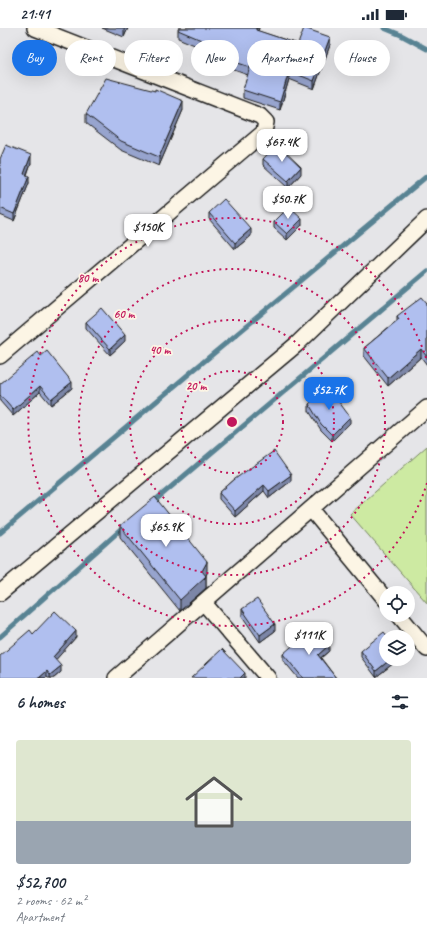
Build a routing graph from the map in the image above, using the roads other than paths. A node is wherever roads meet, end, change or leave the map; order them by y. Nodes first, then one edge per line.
1 (35, 28) edge
2 (427, 219) edge
3 (0, 356) edge
4 (427, 408) edge
5 (311, 509) junction
6 (379, 592) edge
7 (0, 593) edge
8 (204, 602) junction
9 (405, 622) edge
10 (427, 649) edge
11 (116, 678) edge
12 (268, 678) edge

1 - 3 street
2 - 7 street
4 - 5 street
5 - 6 street
5 - 8 street
8 - 11 street
8 - 12 street
9 - 10 street

